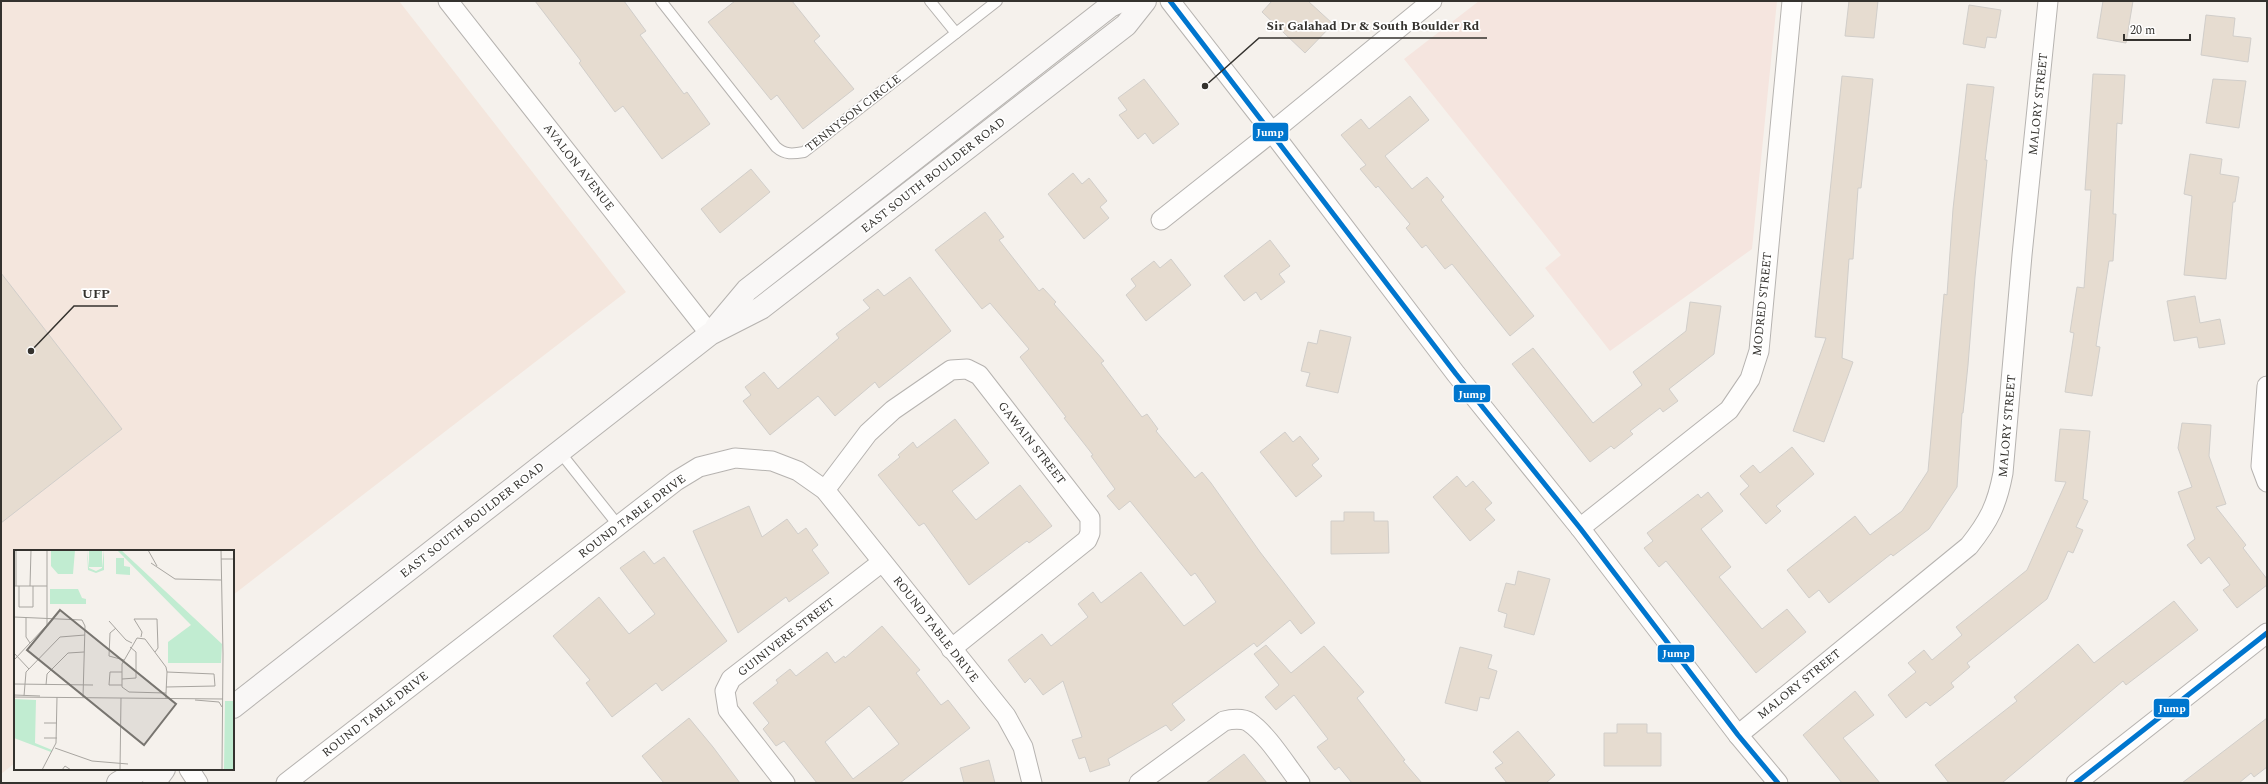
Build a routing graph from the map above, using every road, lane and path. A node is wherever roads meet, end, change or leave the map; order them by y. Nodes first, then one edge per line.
1 (448, 1) edge
2 (662, 1) edge
3 (930, 1) edge
4 (997, 1) edge
5 (1121, 1) edge
6 (1145, 1) edge
7 (1170, 1) edge
8 (1432, 1) edge
9 (1792, 1) edge
10 (2048, 1) edge
11 (956, 34) junction
12 (1272, 132) junction
13 (1161, 220) dead end
14 (710, 334) junction
15 (2267, 386) edge
16 (559, 451) junction
17 (2267, 482) edge
18 (825, 490) junction
19 (618, 525) junction
20 (1580, 528) junction
21 (882, 562) junction
22 (2267, 633) edge
23 (952, 649) junction
24 (234, 706) edge
25 (1738, 735) junction
26 (140, 770) edge
27 (163, 770) edge
28 (190, 770) edge
29 (118, 783) edge
30 (154, 783) edge
31 (198, 783) edge
32 (286, 783) edge
33 (785, 783) edge
34 (1032, 783) edge
35 (1139, 783) edge
36 (1300, 783) edge
37 (1778, 783) edge
38 (2076, 783) edge

1 - 14 street, AVALON AVENUE
2 - 11 lane, TENNYSON CIRCLE
3 - 11 lane
4 - 11 lane, TENNYSON CIRCLE
5 - 14 main road, EAST SOUTH BOULDER ROAD
6 - 14 main road, EAST SOUTH BOULDER ROAD
7 - 12 street
8 - 12 street
9 - 20 street, MODRED STREET
10 - 25 street, MALORY STREET
12 - 13 street
12 - 20 street
14 - 16 main road, EAST SOUTH BOULDER ROAD
15 - 17 street
16 - 19 lane
16 - 24 main road, EAST SOUTH BOULDER ROAD
18 - 19 street, ROUND TABLE DRIVE
18 - 21 street, ROUND TABLE DRIVE
18 - 23 street, GAWAIN STREET
19 - 32 street, ROUND TABLE DRIVE
20 - 25 street
21 - 23 street, ROUND TABLE DRIVE
21 - 33 street, GUINIVERE STREET
22 - 38 street
23 - 34 street, ROUND TABLE DRIVE
25 - 37 street
26 - 29 main road
27 - 30 main road
28 - 31 street
35 - 36 street

